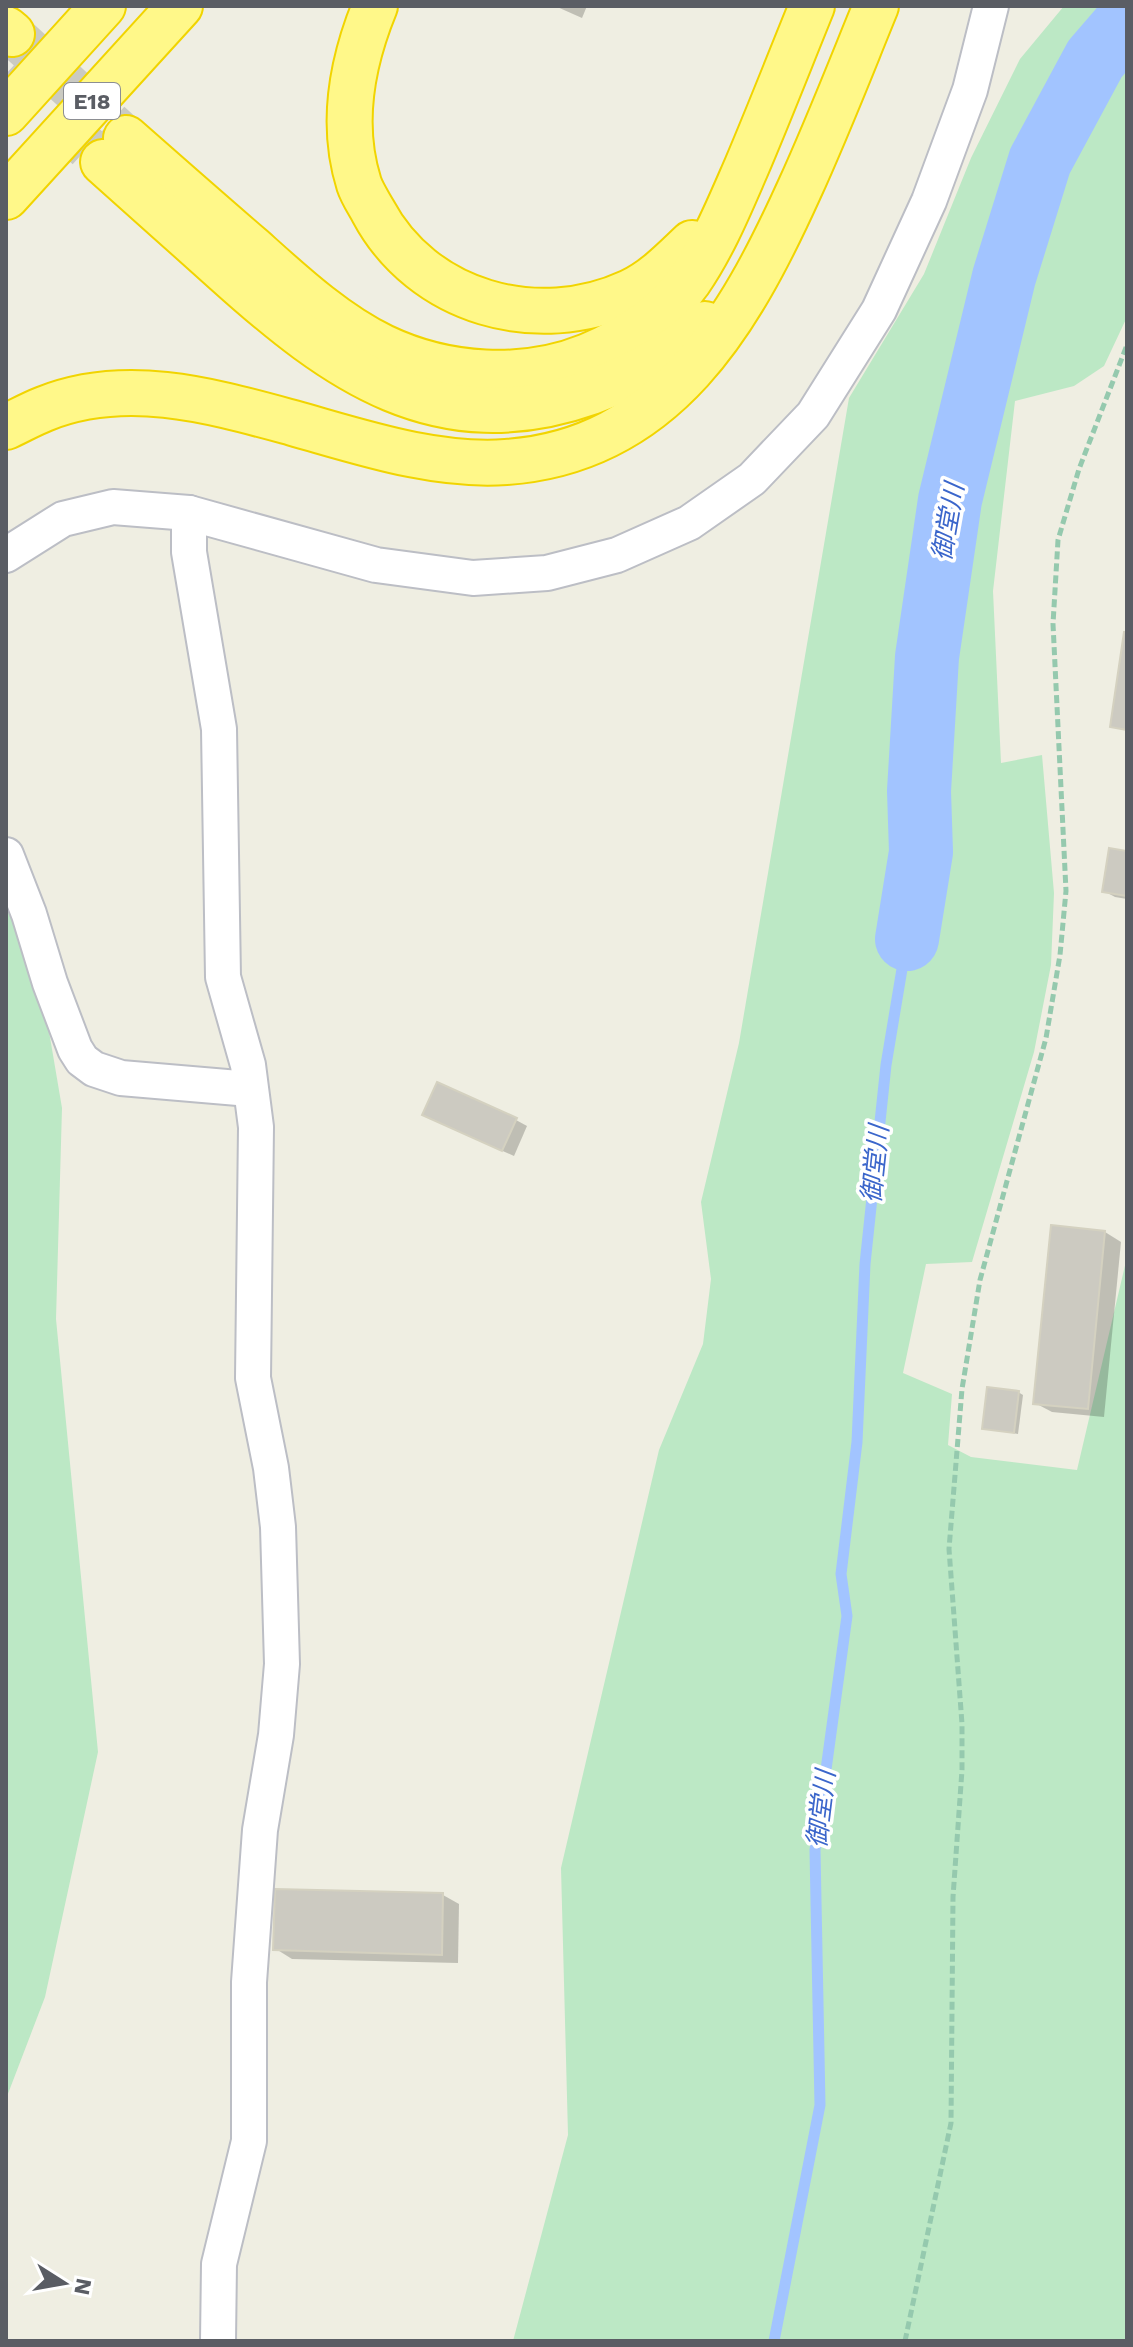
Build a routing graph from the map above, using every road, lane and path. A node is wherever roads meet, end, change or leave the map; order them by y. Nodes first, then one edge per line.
1 (103, 6) edge
2 (180, 6) edge
3 (375, 6) edge
4 (812, 6) edge
5 (876, 6) edge
6 (991, 6) edge
7 (6, 113) edge
8 (759, 137) junction
9 (6, 197) edge
10 (787, 217) junction
11 (1127, 345) edge
12 (6, 427) edge
13 (189, 513) junction
14 (6, 555) edge
15 (6, 855) edge
16 (250, 1089) junction
17 (218, 2341) edge
18 (905, 2341) edge

1 - 7 highway, E18
2 - 9 highway, E18
3 - 8 highway
4 - 8 highway
5 - 10 highway
6 - 13 street
8 - 10 highway
10 - 12 highway
11 - 18 path
13 - 14 street
13 - 16 street
15 - 16 street
16 - 17 street

